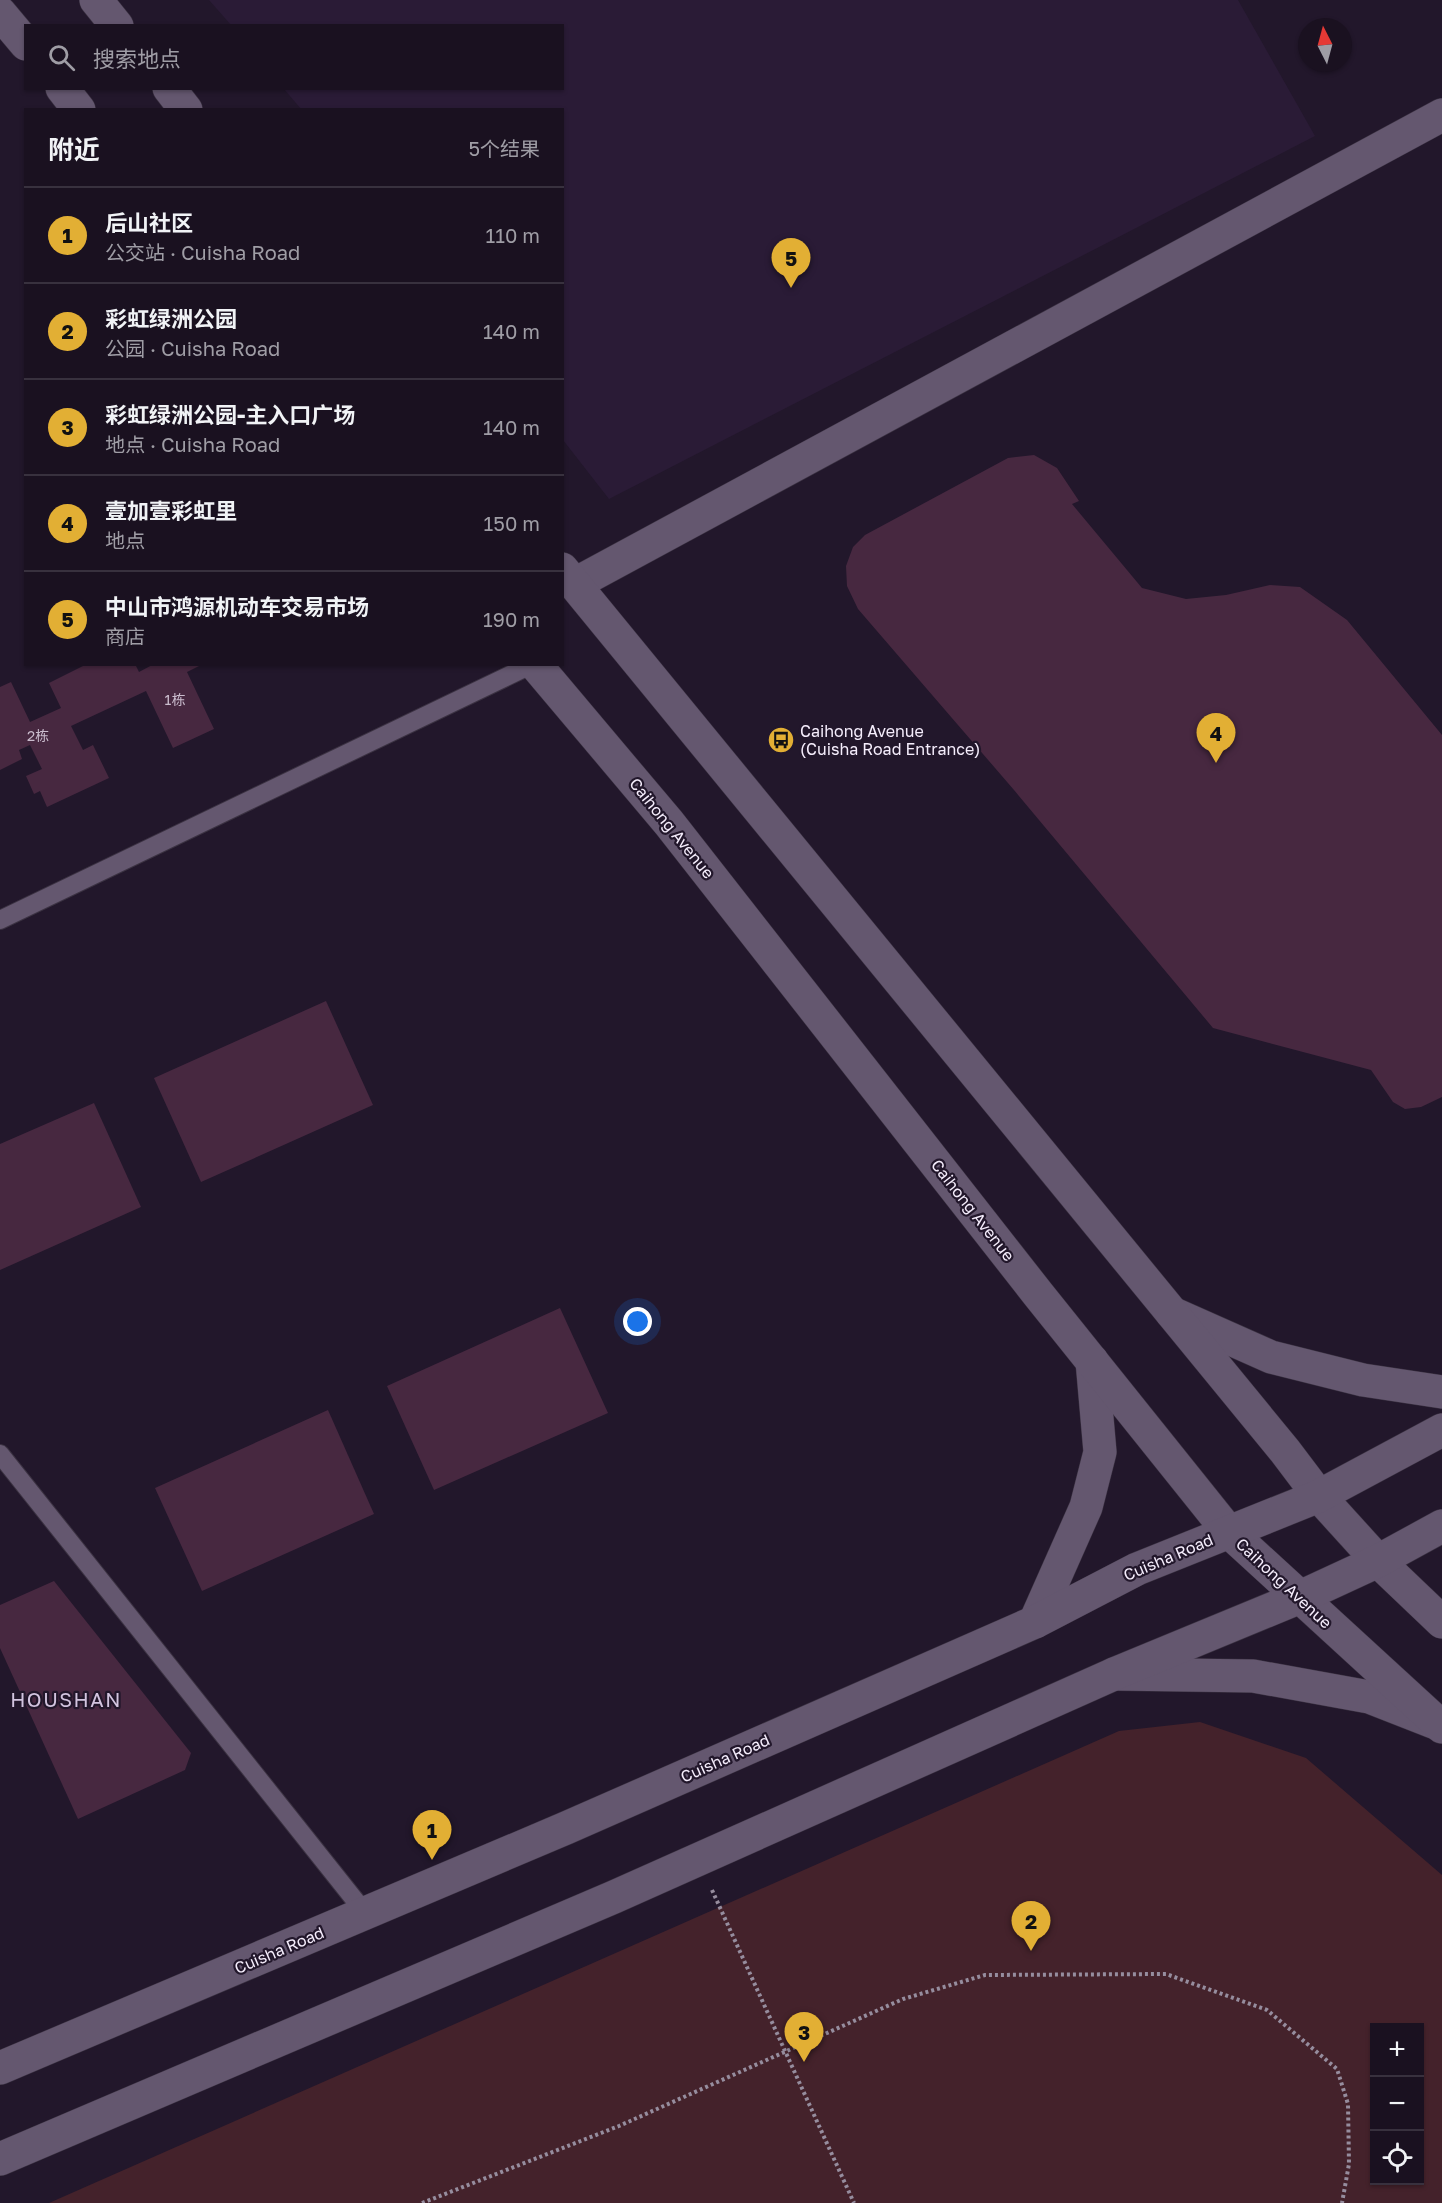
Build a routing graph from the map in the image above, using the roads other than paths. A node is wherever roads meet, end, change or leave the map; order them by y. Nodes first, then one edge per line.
1 (96, 0) edge
2 (0, 13) edge
3 (115, 24) edge
4 (24, 42) edge
5 (64, 90) edge
6 (171, 90) edge
7 (77, 108) edge
8 (184, 108) edge
9 (1442, 115) edge
10 (569, 577) edge
11 (530, 666) edge
12 (536, 666) edge
13 (0, 920) edge
14 (1172, 1313) junction
15 (1092, 1361) junction
16 (1442, 1392) edge
17 (1442, 1430) edge
18 (0, 1454) edge
19 (1319, 1496) junction
20 (1442, 1526) edge
21 (1228, 1532) junction
22 (1378, 1561) junction
23 (1298, 1598) junction
24 (1035, 1622) junction
25 (1442, 1622) edge
26 (1114, 1674) junction
27 (1441, 1726) edge
28 (366, 1914) junction
29 (0, 2068) edge
30 (0, 2159) edge

1 - 3 main road
2 - 4 main road
5 - 7 main road
6 - 8 main road
9 - 10 main road
10 - 14 main road
11 - 13 lane
12 - 15 main road, Caihong Avenue
14 - 16 main road
14 - 19 main road
15 - 21 main road, Caihong Avenue
15 - 24 main road
17 - 19 main road, Cuisha Road
18 - 28 lane
19 - 21 main road, Cuisha Road
19 - 22 main road
20 - 22 main road
21 - 23 main road, Caihong Avenue
21 - 24 main road, Cuisha Road
22 - 23 main road
22 - 25 main road
23 - 26 main road
23 - 27 main road, Caihong Avenue
24 - 28 main road, Cuisha Road
26 - 27 main road
26 - 30 main road
28 - 29 main road, Cuisha Road

